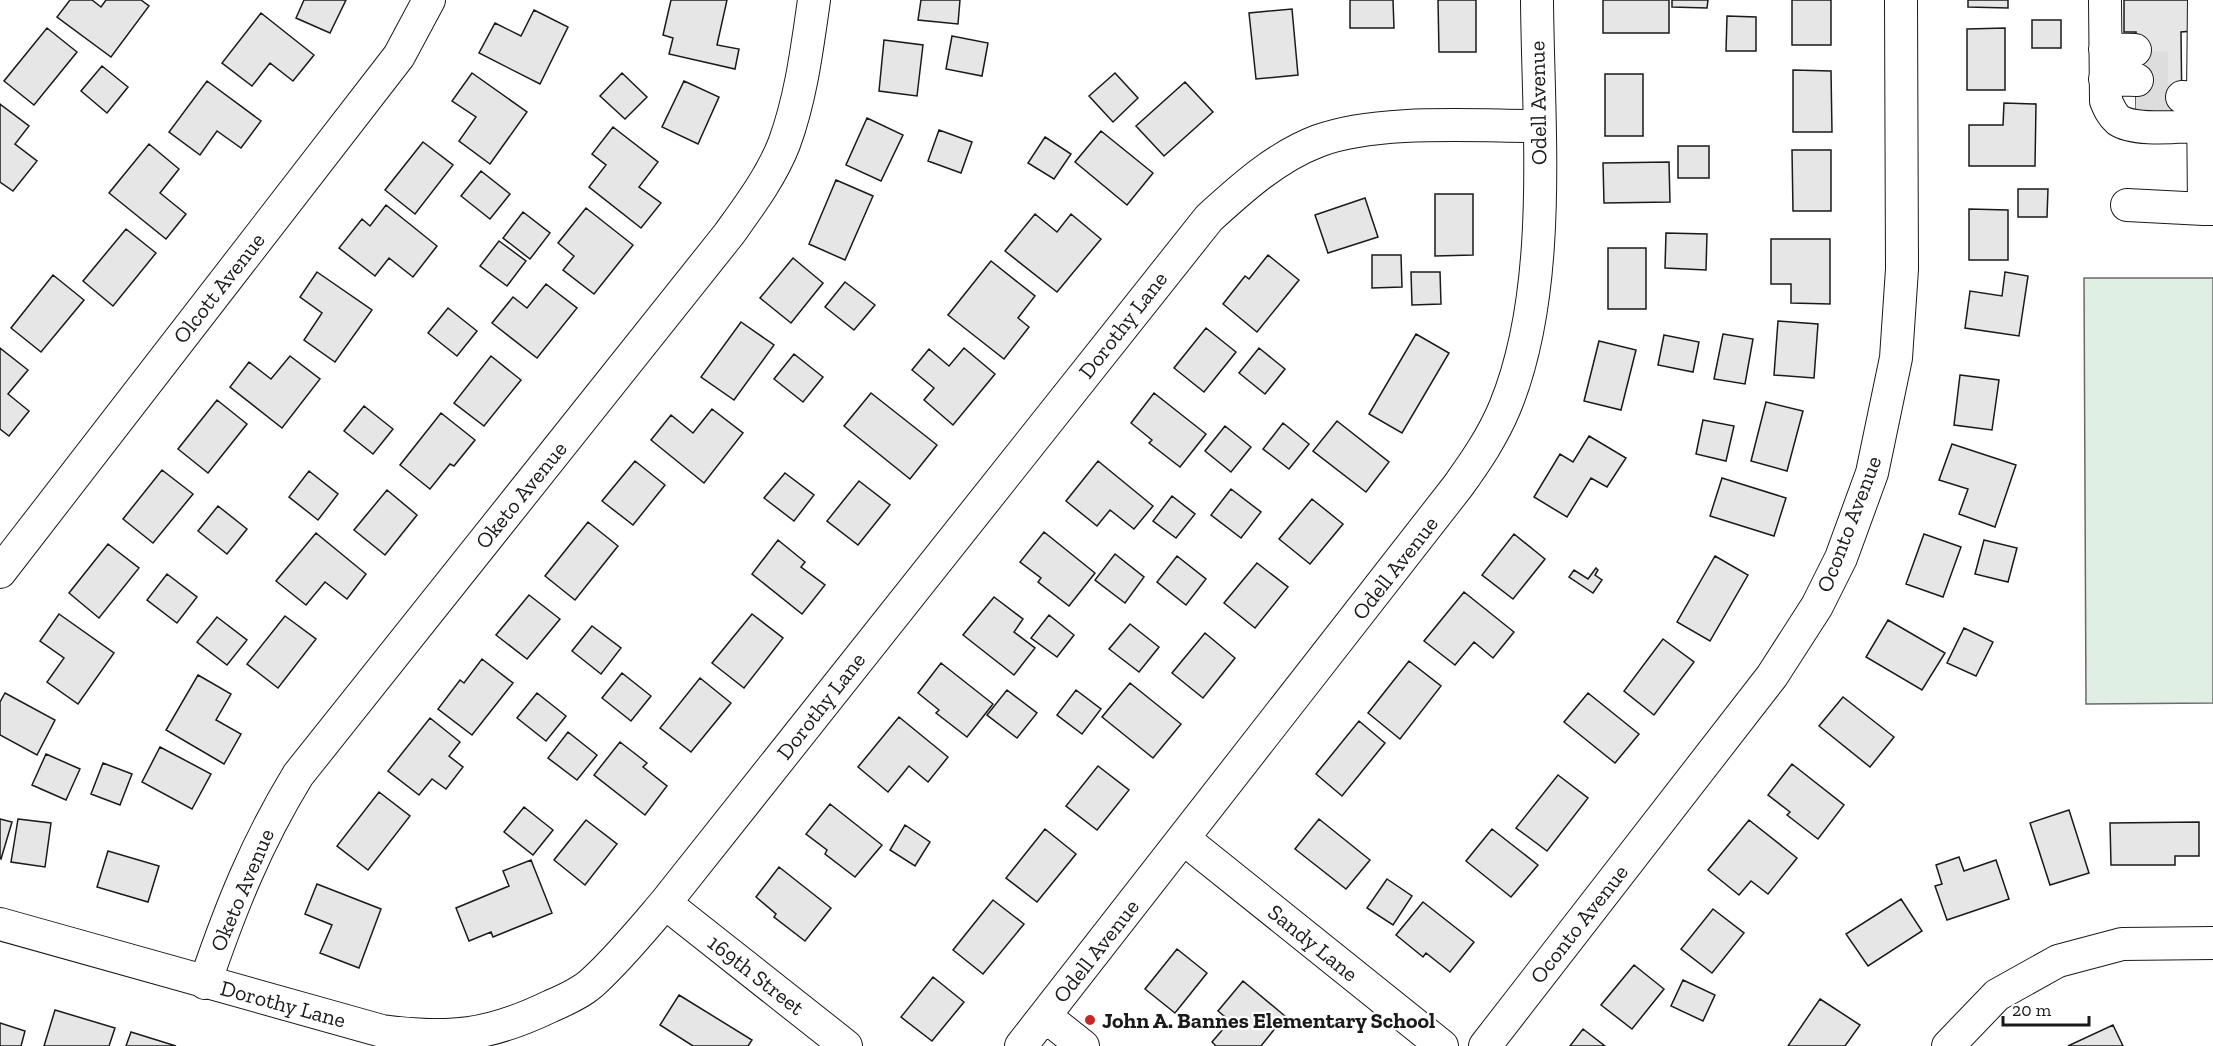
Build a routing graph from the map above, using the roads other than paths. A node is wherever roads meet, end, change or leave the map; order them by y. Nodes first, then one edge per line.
1 (429, 0) edge
2 (814, 0) edge
3 (1537, 0) edge
4 (1901, 0) edge
5 (2105, 0) edge
6 (2204, 0) edge
7 (2194, 80) junction
8 (1538, 126) junction
9 (2127, 205) dead end
10 (2208, 209) edge
11 (0, 572) edge
12 (1184, 839) junction
13 (665, 903) junction
14 (0, 924) edge
15 (2213, 943) edge
16 (205, 983) junction
17 (1044, 1016) junction
18 (846, 1046) edge
19 (1021, 1046) edge
20 (1083, 1046) edge
21 (1442, 1046) edge
22 (1485, 1046) edge
23 (1948, 1046) edge

1 - 11 street, Olcott Avenue
2 - 16 street, Oketo Avenue
3 - 8 street, Odell Avenue
4 - 22 street, Oconto Avenue
5 - 7 street
6 - 7 street
7 - 10 street
8 - 12 street, Odell Avenue
8 - 13 street, Dorothy Lane
9 - 10 street
12 - 17 street, Odell Avenue
12 - 21 street, Sandy Lane
13 - 16 street, Dorothy Lane
13 - 18 street, 169th Street
14 - 16 street, Dorothy Lane
15 - 23 street
17 - 19 street, Odell Avenue
17 - 20 street

